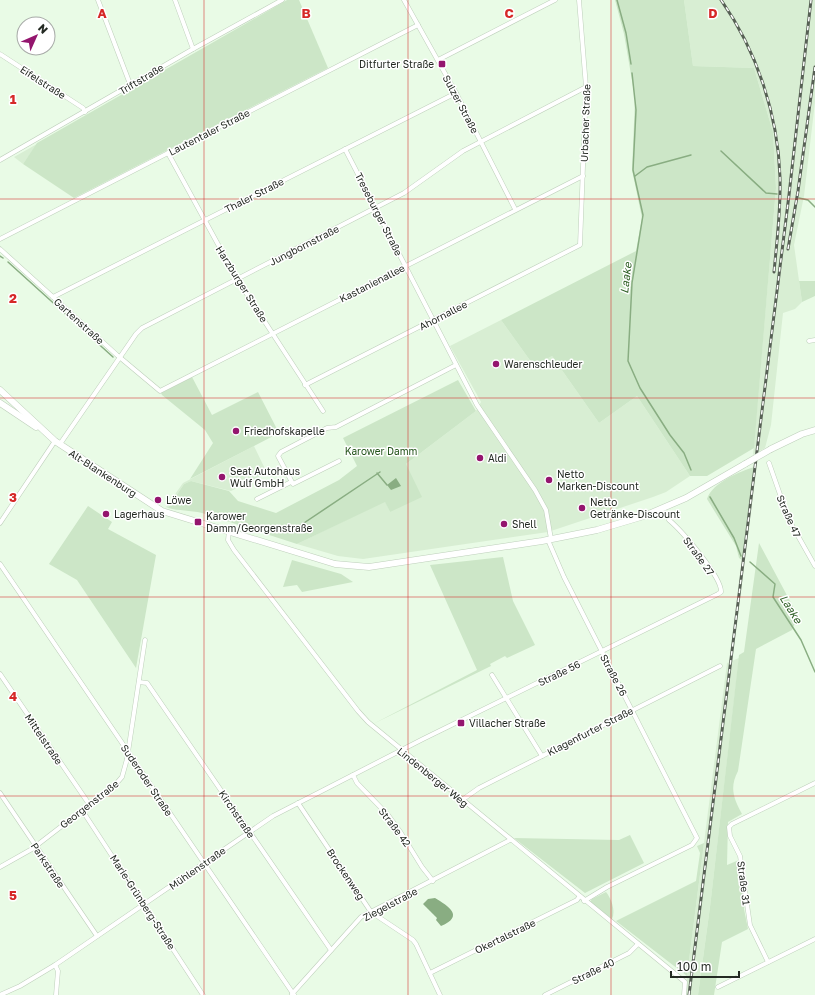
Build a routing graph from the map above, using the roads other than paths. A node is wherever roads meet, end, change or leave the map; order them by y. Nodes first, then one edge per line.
1 (98, 0) edge
2 (175, 0) edge
3 (282, 0) edge
4 (404, 0) edge
5 (555, 0) edge
6 (579, 0) edge
7 (418, 25) junction
8 (193, 49) junction
9 (0, 54) edge
10 (438, 60) junction
11 (130, 84) junction
12 (586, 87) junction
13 (456, 93) junction
14 (86, 112) junction
15 (481, 142) junction
16 (345, 149) junction
17 (168, 153) junction
18 (0, 160) edge
19 (583, 176) junction
20 (376, 208) junction
21 (515, 209) junction
22 (203, 221) junction
23 (0, 239) edge
24 (580, 246) joint
25 (0, 249) edge
26 (405, 265) junction
27 (237, 279) junction
28 (53, 297) junction
29 (433, 320) junction
30 (273, 334) junction
31 (815, 340) edge
32 (809, 341) dead end
33 (120, 357) junction
34 (456, 365) junction
35 (305, 385) junction
36 (0, 390) edge
37 (160, 390) joint
38 (0, 403) edge
39 (323, 411) dead end
40 (815, 430) edge
41 (43, 431) junction
42 (57, 442) junction
43 (339, 461) dead end
44 (769, 463) dead end
45 (291, 482) junction
46 (257, 499) dead end
47 (669, 520) dead end
48 (0, 523) edge
49 (229, 532) junction
50 (549, 540) junction
51 (0, 564) edge
52 (815, 566) edge
53 (718, 594) joint
54 (145, 640) dead end
55 (602, 652) junction
56 (720, 666) dead end
57 (0, 674) edge
58 (492, 675) dead end
59 (139, 682) junction
60 (507, 698) junction
61 (632, 710) junction
62 (400, 750) junction
63 (128, 752) junction
64 (542, 756) junction
65 (353, 775) junction
66 (815, 783) edge
67 (0, 793) edge
68 (462, 800) junction
69 (298, 803) junction
70 (89, 804) junction
71 (82, 810) junction
72 (249, 832) junction
73 (510, 840) junction
74 (36, 846) junction
75 (204, 863) junction
76 (0, 867) edge
77 (433, 881) junction
78 (579, 897) junction
79 (584, 901) junction
80 (144, 904) junction
81 (371, 912) junction
82 (97, 936) junction
83 (815, 939) edge
84 (638, 944) junction
85 (331, 950) junction
86 (768, 962) junction
87 (55, 965) junction
88 (430, 973) junction
89 (718, 987) dead end
90 (0, 994) edge
91 (293, 994) edge
92 (56, 995) edge
93 (203, 995) edge
94 (440, 995) edge
95 (545, 995) edge
96 (684, 995) edge

1 - 11 street
2 - 8 street
3 - 8 street, Triftstraße
4 - 7 street, Sulzer Straße
5 - 10 street
6 - 12 street, Urbacher Straße
7 - 10 street, Sulzer Straße
7 - 17 street, Lautentaler Straße
8 - 11 street, Triftstraße
9 - 14 street, Eifelstraße
10 - 13 street, Sulzer Straße
11 - 14 street, Triftstraße
12 - 15 street, Jungbornstraße
12 - 19 street, Urbacher Straße
13 - 15 street, Sulzer Straße
13 - 16 street, Thaler Straße
14 - 18 street, Triftstraße
15 - 20 street, Jungbornstraße
15 - 21 street, Sulzer Straße
16 - 20 street, Treseburger Straße
16 - 22 street, Thaler Straße
17 - 22 street, Harzburger Straße
17 - 23 street, Lautentaler Straße
19 - 21 street, Kastanienallee
19 - 24 street, Urbacher Straße
20 - 26 street, Treseburger Straße
20 - 27 street, Jungbornstraße
21 - 26 street, Kastanienallee
22 - 27 street, Harzburger Straße
22 - 28 street, Thaler Straße
24 - 29 street, Ahornallee
25 - 28 street, Gartenstraße
26 - 29 street, Treseburger Straße
26 - 30 street, Kastanienallee
27 - 30 street, Harzburger Straße
27 - 33 street, Jungbornstraße
28 - 33 street, Gartenstraße
29 - 34 street, Treseburger Straße
29 - 35 street, Ahornallee
30 - 35 street, Harzburger Straße
30 - 37 street, Kastanienallee
31 - 32 street
33 - 37 street, Gartenstraße
33 - 42 street, Jungbornstraße
34 - 45 street
34 - 50 street, Treseburger Straße
35 - 39 street, Harzburger Straße
36 - 41 main road, Alt-Blankenburg
38 - 41 main road, Alt-Blankenburg
40 - 50 main road, bridge
41 - 42 main road, Alt-Blankenburg
42 - 48 street, Jungbornstraße
42 - 49 main road, Alt-Blankenburg
43 - 45 street
44 - 52 street, Straße 47
45 - 46 street
47 - 53 street, Straße 27
49 - 50 main road
49 - 62 street, Lindenberger Weg
50 - 55 street, Straße 26
51 - 63 street, Suderoder Straße
53 - 55 street, Straße 56
54 - 59 street, Georgenstraße
55 - 60 street, Straße 56
55 - 61 street, Straße 26
56 - 61 street, Klagenfurter Straße
57 - 70 street, Mittelstraße
58 - 60 street
59 - 63 street, Georgenstraße
59 - 72 street, Kirchstraße
60 - 62 street, Straße 56
60 - 64 street
61 - 64 street, Klagenfurter Straße
61 - 79 street, Straße 26
62 - 65 street, Mühlenstraße
62 - 68 street, Lindenberger Weg
63 - 70 street, Georgenstraße
63 - 75 street, Suderoder Straße
64 - 68 street, Klagenfurter Straße
65 - 69 street, Mühlenstraße
65 - 77 street, Straße 42
66 - 86 street, Straße 31
67 - 74 street, Parkstraße
68 - 73 street, Lindenberger Weg
69 - 72 street, Mühlenstraße
69 - 81 street, Brockenweg
70 - 71 street, Georgenstraße
71 - 74 street, Georgenstraße
71 - 80 street, Marie-Grünberg-Straße
72 - 75 street, Mühlenstraße
72 - 85 street, Kirchstraße
73 - 77 street, Ziegelstraße
73 - 78 street, Lindenberger Weg
74 - 76 street, Georgenstraße
74 - 82 street, Parkstraße
75 - 80 street, Mühlenstraße
75 - 91 street, Suderoder Straße
77 - 81 street, Ziegelstraße
78 - 79 street, Lindenberger Weg
78 - 88 street, Okertalstraße
79 - 84 street, Lindenberger Weg
80 - 82 street, Mühlenstraße
80 - 93 street, Marie-Grünberg-Straße
81 - 85 street, Ziegelstraße
81 - 88 street, Brockenweg
82 - 87 street, Mühlenstraße
83 - 86 street
84 - 95 street, Straße 40
84 - 96 street, Lindenberger Weg
85 - 91 street, Ziegelstraße
86 - 89 street
87 - 90 street, Mühlenstraße
87 - 92 street
88 - 94 street, Brockenweg

